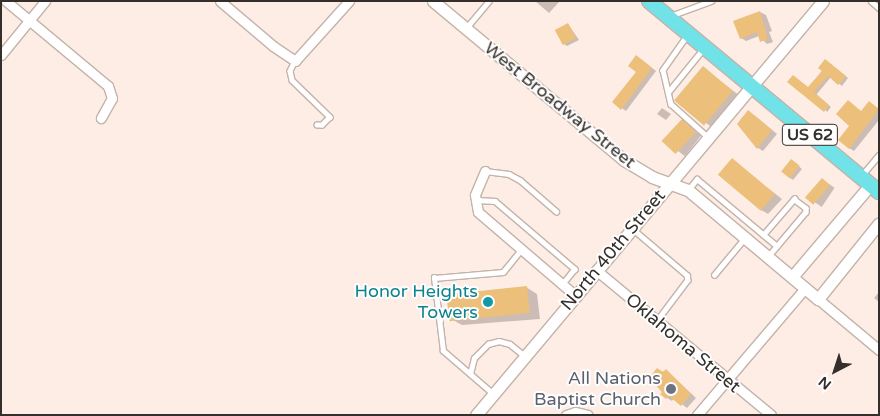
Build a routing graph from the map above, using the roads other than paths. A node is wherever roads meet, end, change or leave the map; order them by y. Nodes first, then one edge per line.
1 (6, 1) edge
2 (45, 1) edge
3 (220, 1) edge
4 (349, 1) edge
5 (433, 1) edge
6 (489, 1) edge
7 (649, 1) edge
8 (711, 1) edge
9 (823, 1) edge
10 (871, 1) edge
11 (879, 8) edge
12 (668, 17) junction
13 (30, 20) junction
14 (466, 28) junction
15 (689, 34) junction
16 (704, 47) junction
17 (1, 54) edge
18 (295, 60) junction
19 (751, 86) junction
20 (669, 90) junction
21 (101, 118) dead end
22 (317, 125) dead end
23 (708, 137) junction
24 (879, 155) edge
25 (484, 171) joint
26 (670, 182) junction
27 (870, 185) edge
28 (688, 190) junction
29 (476, 200) junction
30 (556, 211) dead end
31 (743, 217) junction
32 (879, 223) edge
33 (631, 228) junction
34 (733, 228) junction
35 (763, 235) junction
36 (745, 238) junction
37 (777, 246) junction
38 (521, 250) junction
39 (768, 257) junction
40 (596, 270) junction
41 (714, 275) dead end
42 (792, 277) junction
43 (562, 285) junction
44 (805, 288) junction
45 (575, 296) junction
46 (818, 299) junction
47 (657, 320) junction
48 (879, 350) edge
49 (525, 356) junction
50 (470, 374) junction
51 (726, 379) junction
52 (493, 394) junction
53 (476, 415) edge
54 (566, 415) edge
55 (588, 415) edge
56 (697, 415) edge
57 (771, 415) edge

1 - 13 street
2 - 13 street
3 - 18 street
4 - 18 street
5 - 14 street, West Broadway Street
6 - 14 lane
7 - 12 main road, US 62
8 - 12 lane
9 - 19 street, North 40th Street
10 - 11 lane
12 - 15 main road, US 62
13 - 17 street
13 - 21 street
14 - 26 street, West Broadway Street
15 - 16 main road, US 62
15 - 20 lane
16 - 19 main road, US 62
16 - 20 lane
18 - 22 lane
19 - 23 street, North 40th Street
19 - 27 main road, US 62
20 - 23 lane
23 - 26 street, North 40th Street
24 - 27 lane
25 - 29 street
25 - 30 lane
26 - 28 street, West Broadway Street
26 - 33 street, North 40th Street
27 - 42 street
28 - 31 lane
28 - 34 street, West Broadway Street
29 - 38 street
29 - 43 lane
31 - 34 lane
31 - 35 lane
32 - 46 street
33 - 40 street, North 40th Street
33 - 47 lane
34 - 36 street, West Broadway Street
35 - 37 lane
35 - 37 lane
36 - 39 street, West Broadway Street
36 - 41 lane
37 - 39 lane
38 - 43 street
38 - 50 lane
39 - 42 street, West Broadway Street
40 - 45 street, North 40th Street
40 - 47 street, Oklahoma Street
42 - 44 street, West Broadway Street
43 - 45 street
44 - 46 street, West Broadway Street
44 - 51 street
45 - 49 street, North 40th Street
46 - 48 street, West Broadway Street
47 - 51 street, Oklahoma Street
49 - 50 lane
49 - 52 street, North 40th Street
50 - 52 lane
51 - 56 street
51 - 57 street, Oklahoma Street
52 - 53 street, North 40th Street
54 - 55 street

